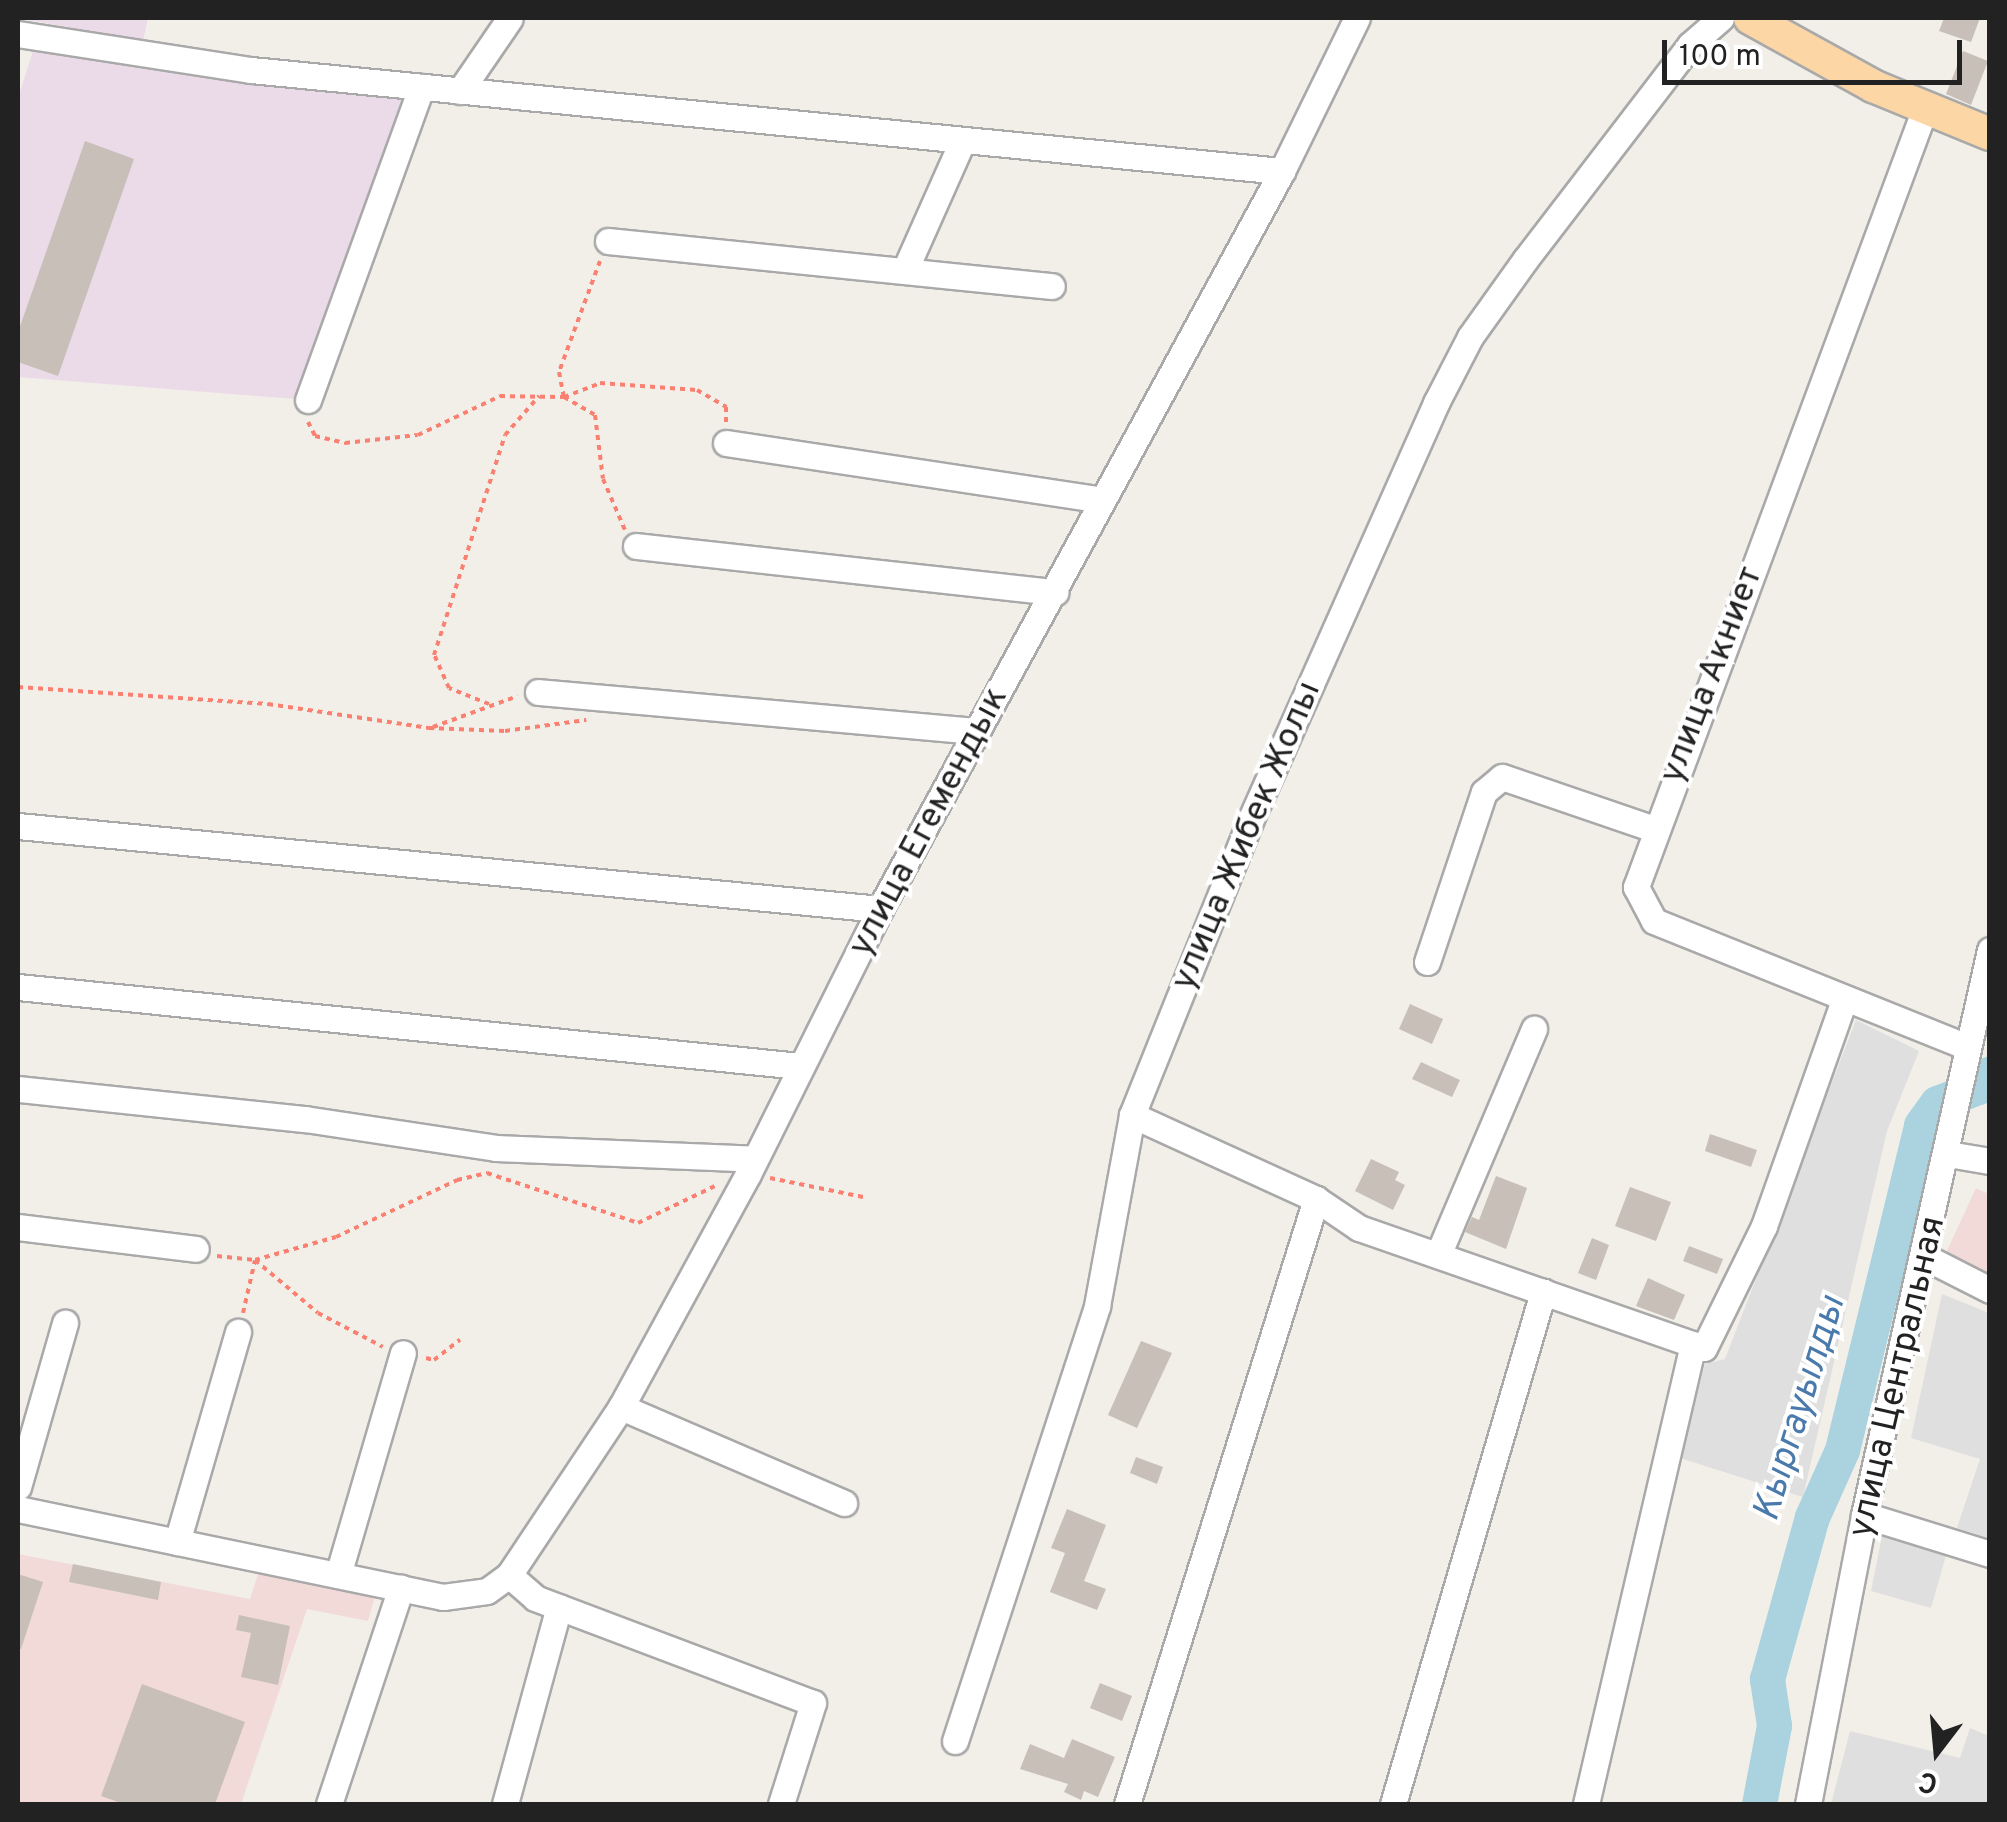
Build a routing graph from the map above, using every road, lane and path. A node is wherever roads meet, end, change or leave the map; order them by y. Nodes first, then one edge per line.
1 (510, 18) edge
2 (1357, 18) edge
3 (1721, 18) edge
4 (1750, 18) edge
5 (18, 34) edge
6 (421, 87) junction
7 (460, 91) junction
8 (1924, 110) junction
9 (1990, 134) edge
10 (962, 142) junction
11 (1282, 171) junction
12 (608, 241) joint
13 (905, 270) junction
14 (1052, 286) dead end
15 (539, 396) junction
16 (564, 397) junction
17 (308, 400) joint
18 (726, 443) joint
19 (1102, 500) junction
20 (636, 546) joint
21 (1055, 592) junction
22 (18, 687) edge
23 (538, 692) joint
24 (490, 704) junction
25 (589, 720) dead end
26 (429, 728) junction
27 (977, 731) junction
28 (18, 826) edge
29 (1654, 829) junction
30 (880, 909) junction
31 (1990, 950) edge
32 (1427, 962) dead end
33 (18, 987) edge
34 (1844, 1000) junction
35 (1534, 1030) dead end
36 (1966, 1059) junction
37 (800, 1066) junction
38 (18, 1089) edge
39 (1132, 1115) junction
40 (1948, 1154) junction
41 (1990, 1161) edge
42 (752, 1167) junction
43 (863, 1197) dead end
44 (1316, 1199) junction
45 (18, 1227) edge
46 (196, 1250) joint
47 (1438, 1255) junction
48 (1925, 1258) junction
49 (255, 1260) junction
50 (1990, 1290) edge
51 (1543, 1292) junction
52 (65, 1323) dead end
53 (238, 1332) joint
54 (460, 1340) dead end
55 (1693, 1344) junction
56 (403, 1354) junction
57 (621, 1407) junction
58 (18, 1487) edge
59 (844, 1503) dead end
60 (18, 1508) edge
61 (1864, 1515) junction
62 (177, 1542) junction
63 (1990, 1554) edge
64 (508, 1575) junction
65 (338, 1576) junction
66 (401, 1588) junction
67 (559, 1607) junction
68 (955, 1741) dead end
69 (329, 1804) edge
70 (505, 1804) edge
71 (781, 1804) edge
72 (1128, 1804) edge
73 (1393, 1804) edge
74 (1586, 1804) edge
75 (1808, 1804) edge

1 - 7 street
2 - 11 street, улица Егемендык
3 - 39 street, улица Жибек Жолы
4 - 8 main road
5 - 6 street
6 - 7 street
6 - 17 street
7 - 10 street
8 - 9 main road
8 - 29 street, улица Акниет
10 - 11 street
10 - 13 street
11 - 19 street, улица Егемендык
12 - 13 street
12 - 16 path
13 - 14 street
15 - 16 path
15 - 17 path
15 - 24 path
16 - 18 path
16 - 20 path
18 - 19 street
19 - 21 street, улица Егемендык
20 - 21 street
21 - 27 street, улица Егемендык
22 - 26 path
23 - 24 path
23 - 27 street
24 - 26 path
25 - 26 path
27 - 30 street, улица Егемендык
28 - 30 street
29 - 32 street
29 - 34 street, улица Акниет
30 - 37 street, улица Егемендык
31 - 36 street, улица Центральная
33 - 37 street
34 - 36 street, улица Акниет
34 - 55 street
35 - 47 street
36 - 40 street, улица Центральная
37 - 42 street, улица Егемендык
38 - 42 street
39 - 44 street
39 - 68 street, улица Жибек Жолы
40 - 41 street
40 - 48 street, улица Центральная
42 - 43 path
42 - 49 path
42 - 57 street, улица Егемендык
44 - 47 street
44 - 72 street
45 - 46 street
46 - 49 path
47 - 51 street
48 - 50 street
48 - 61 street, улица Центральная
49 - 53 path
49 - 56 path
51 - 55 street
51 - 73 street
52 - 58 street
53 - 62 street
54 - 56 path
55 - 74 street
56 - 65 street
57 - 59 street
57 - 64 street, улица Егемендык
60 - 62 street
61 - 63 street
61 - 75 street, улица Центральная
62 - 65 street
64 - 66 street, улица Егемендык
64 - 67 street
65 - 66 street
66 - 69 street
67 - 70 street
67 - 71 street

